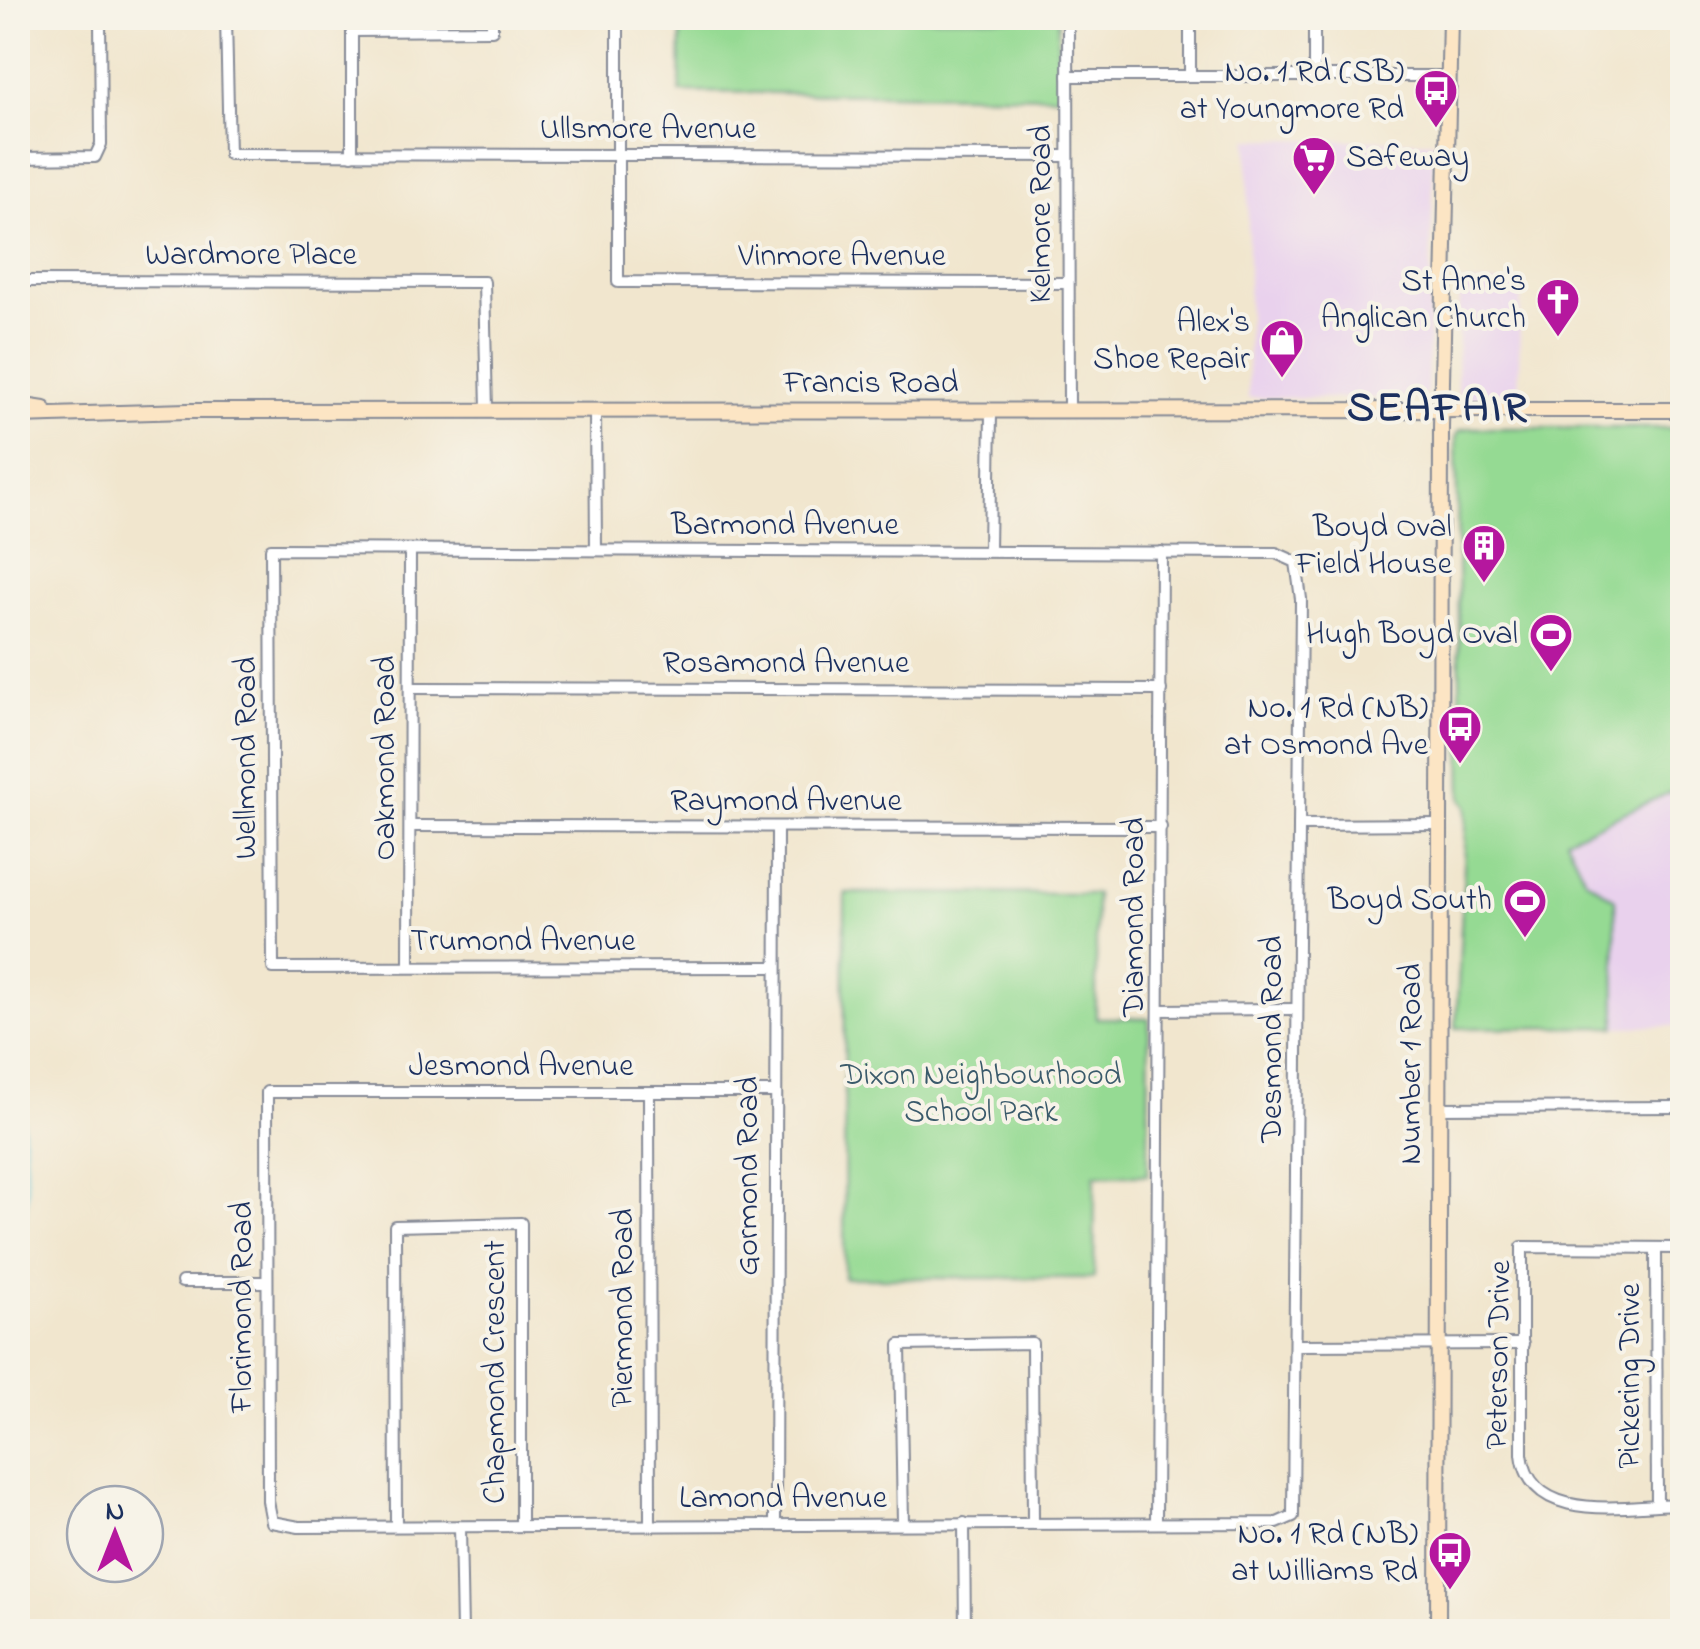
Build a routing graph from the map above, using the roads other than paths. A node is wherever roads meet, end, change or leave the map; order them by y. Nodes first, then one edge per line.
1 (100, 18) edge
2 (226, 18) edge
3 (352, 18) edge
4 (492, 18) edge
5 (618, 18) edge
6 (1068, 18) edge
7 (1190, 18) edge
8 (1314, 18) edge
9 (1450, 18) edge
10 (352, 31) junction
11 (1314, 75) junction
12 (1068, 76) junction
13 (1190, 76) junction
14 (1449, 76) junction
15 (352, 155) junction
16 (618, 155) junction
17 (1066, 156) junction
18 (18, 158) edge
19 (18, 281) edge
20 (1067, 283) junction
21 (18, 405) edge
22 (487, 410) junction
23 (594, 410) junction
24 (1682, 410) edge
25 (60, 411) junction
26 (1069, 411) junction
27 (991, 412) junction
28 (1441, 412) junction
29 (18, 416) edge
30 (271, 549) joint
31 (410, 550) junction
32 (596, 550) junction
33 (989, 551) junction
34 (1161, 552) junction
35 (1296, 562) joint
36 (411, 688) junction
37 (1162, 690) junction
38 (1440, 824) junction
39 (1299, 825) junction
40 (412, 826) junction
41 (1160, 827) junction
42 (777, 828) junction
43 (409, 967) junction
44 (773, 967) junction
45 (274, 968) joint
46 (1298, 1009) junction
47 (1159, 1010) junction
48 (267, 1092) joint
49 (649, 1092) junction
50 (774, 1092) junction
51 (1682, 1107) edge
52 (1439, 1108) junction
53 (1656, 1248) junction
54 (1682, 1248) edge
55 (182, 1282) dead end
56 (268, 1282) junction
57 (1523, 1344) junction
58 (1297, 1345) junction
59 (1438, 1345) junction
60 (1656, 1504) junction
61 (1682, 1504) edge
62 (1293, 1516) joint
63 (272, 1522) joint
64 (1033, 1523) junction
65 (1156, 1523) junction
66 (776, 1524) junction
67 (902, 1524) junction
68 (964, 1524) junction
69 (650, 1525) junction
70 (396, 1526) junction
71 (520, 1526) junction
72 (460, 1527) junction
73 (462, 1632) edge
74 (965, 1632) edge
75 (1438, 1632) edge

1 - 18 street
2 - 15 street, Ullsmore Avenue
3 - 10 street
4 - 10 street
5 - 16 street
6 - 12 street, Kelmore Road
7 - 13 street
8 - 11 street
9 - 14 street, Number 1 Road
10 - 15 street
11 - 13 street
11 - 14 street
12 - 13 street
12 - 17 street, Kelmore Road
14 - 28 street, Number 1 Road
15 - 16 street, Ullsmore Avenue
16 - 17 street, Ullsmore Avenue
16 - 20 street, Vinmore Avenue
17 - 20 street, Kelmore Road
19 - 22 street, Wardmore Place
20 - 26 street, Kelmore Road
21 - 25 street, Francis Road
22 - 23 street, Francis Road
22 - 25 street, Francis Road
23 - 27 street, Francis Road
23 - 32 street
24 - 28 street, Francis Road
25 - 29 street, Francis Road
26 - 27 street, Francis Road
26 - 28 street, Francis Road
27 - 33 street
28 - 38 street, Number 1 Road
30 - 31 street, Barmond Avenue
30 - 45 street, Wellmond Road
31 - 32 street, Barmond Avenue
31 - 36 street, Oakmond Road
32 - 33 street, Barmond Avenue
33 - 34 street, Barmond Avenue
34 - 35 street, Barmond Avenue
34 - 37 street, Diamond Road
35 - 39 street, Desmond Road
36 - 37 street, Rosamond Avenue
36 - 40 street, Oakmond Road
37 - 41 street, Diamond Road
38 - 39 street
38 - 52 street, Number 1 Road
39 - 46 street, Desmond Road
40 - 42 street, Raymond Avenue
40 - 43 street, Oakmond Road
41 - 42 street, Raymond Avenue
41 - 47 street, Diamond Road
42 - 44 street, Gormond Road
43 - 44 street, Trumond Avenue
43 - 45 street, Trumond Avenue
44 - 50 street, Gormond Road
46 - 47 street
46 - 58 street, Desmond Road
47 - 65 street, Diamond Road
48 - 49 street, Jesmond Avenue
48 - 56 street, Florimond Road
49 - 50 street, Jesmond Avenue
49 - 69 street, Piermond Road
50 - 66 street, Gormond Road
51 - 52 street
52 - 59 street, Number 1 Road
53 - 54 street, Peterson Drive
53 - 57 street, Peterson Drive
53 - 60 street, Pickering Drive
55 - 56 street
56 - 63 street, Florimond Road
57 - 59 street
57 - 60 street, Peterson Drive
58 - 59 street
58 - 62 street, Desmond Road
59 - 75 street, Number 1 Road
60 - 61 street
62 - 65 street, Lamond Avenue
63 - 70 street, Lamond Avenue
64 - 65 street, Lamond Avenue
64 - 67 street
64 - 68 street, Lamond Avenue
66 - 67 street, Lamond Avenue
66 - 69 street, Lamond Avenue
67 - 68 street, Lamond Avenue
68 - 74 street
69 - 71 street, Lamond Avenue
70 - 71 street, Chapmond Crescent
70 - 72 street, Lamond Avenue
71 - 72 street, Lamond Avenue
72 - 73 street

